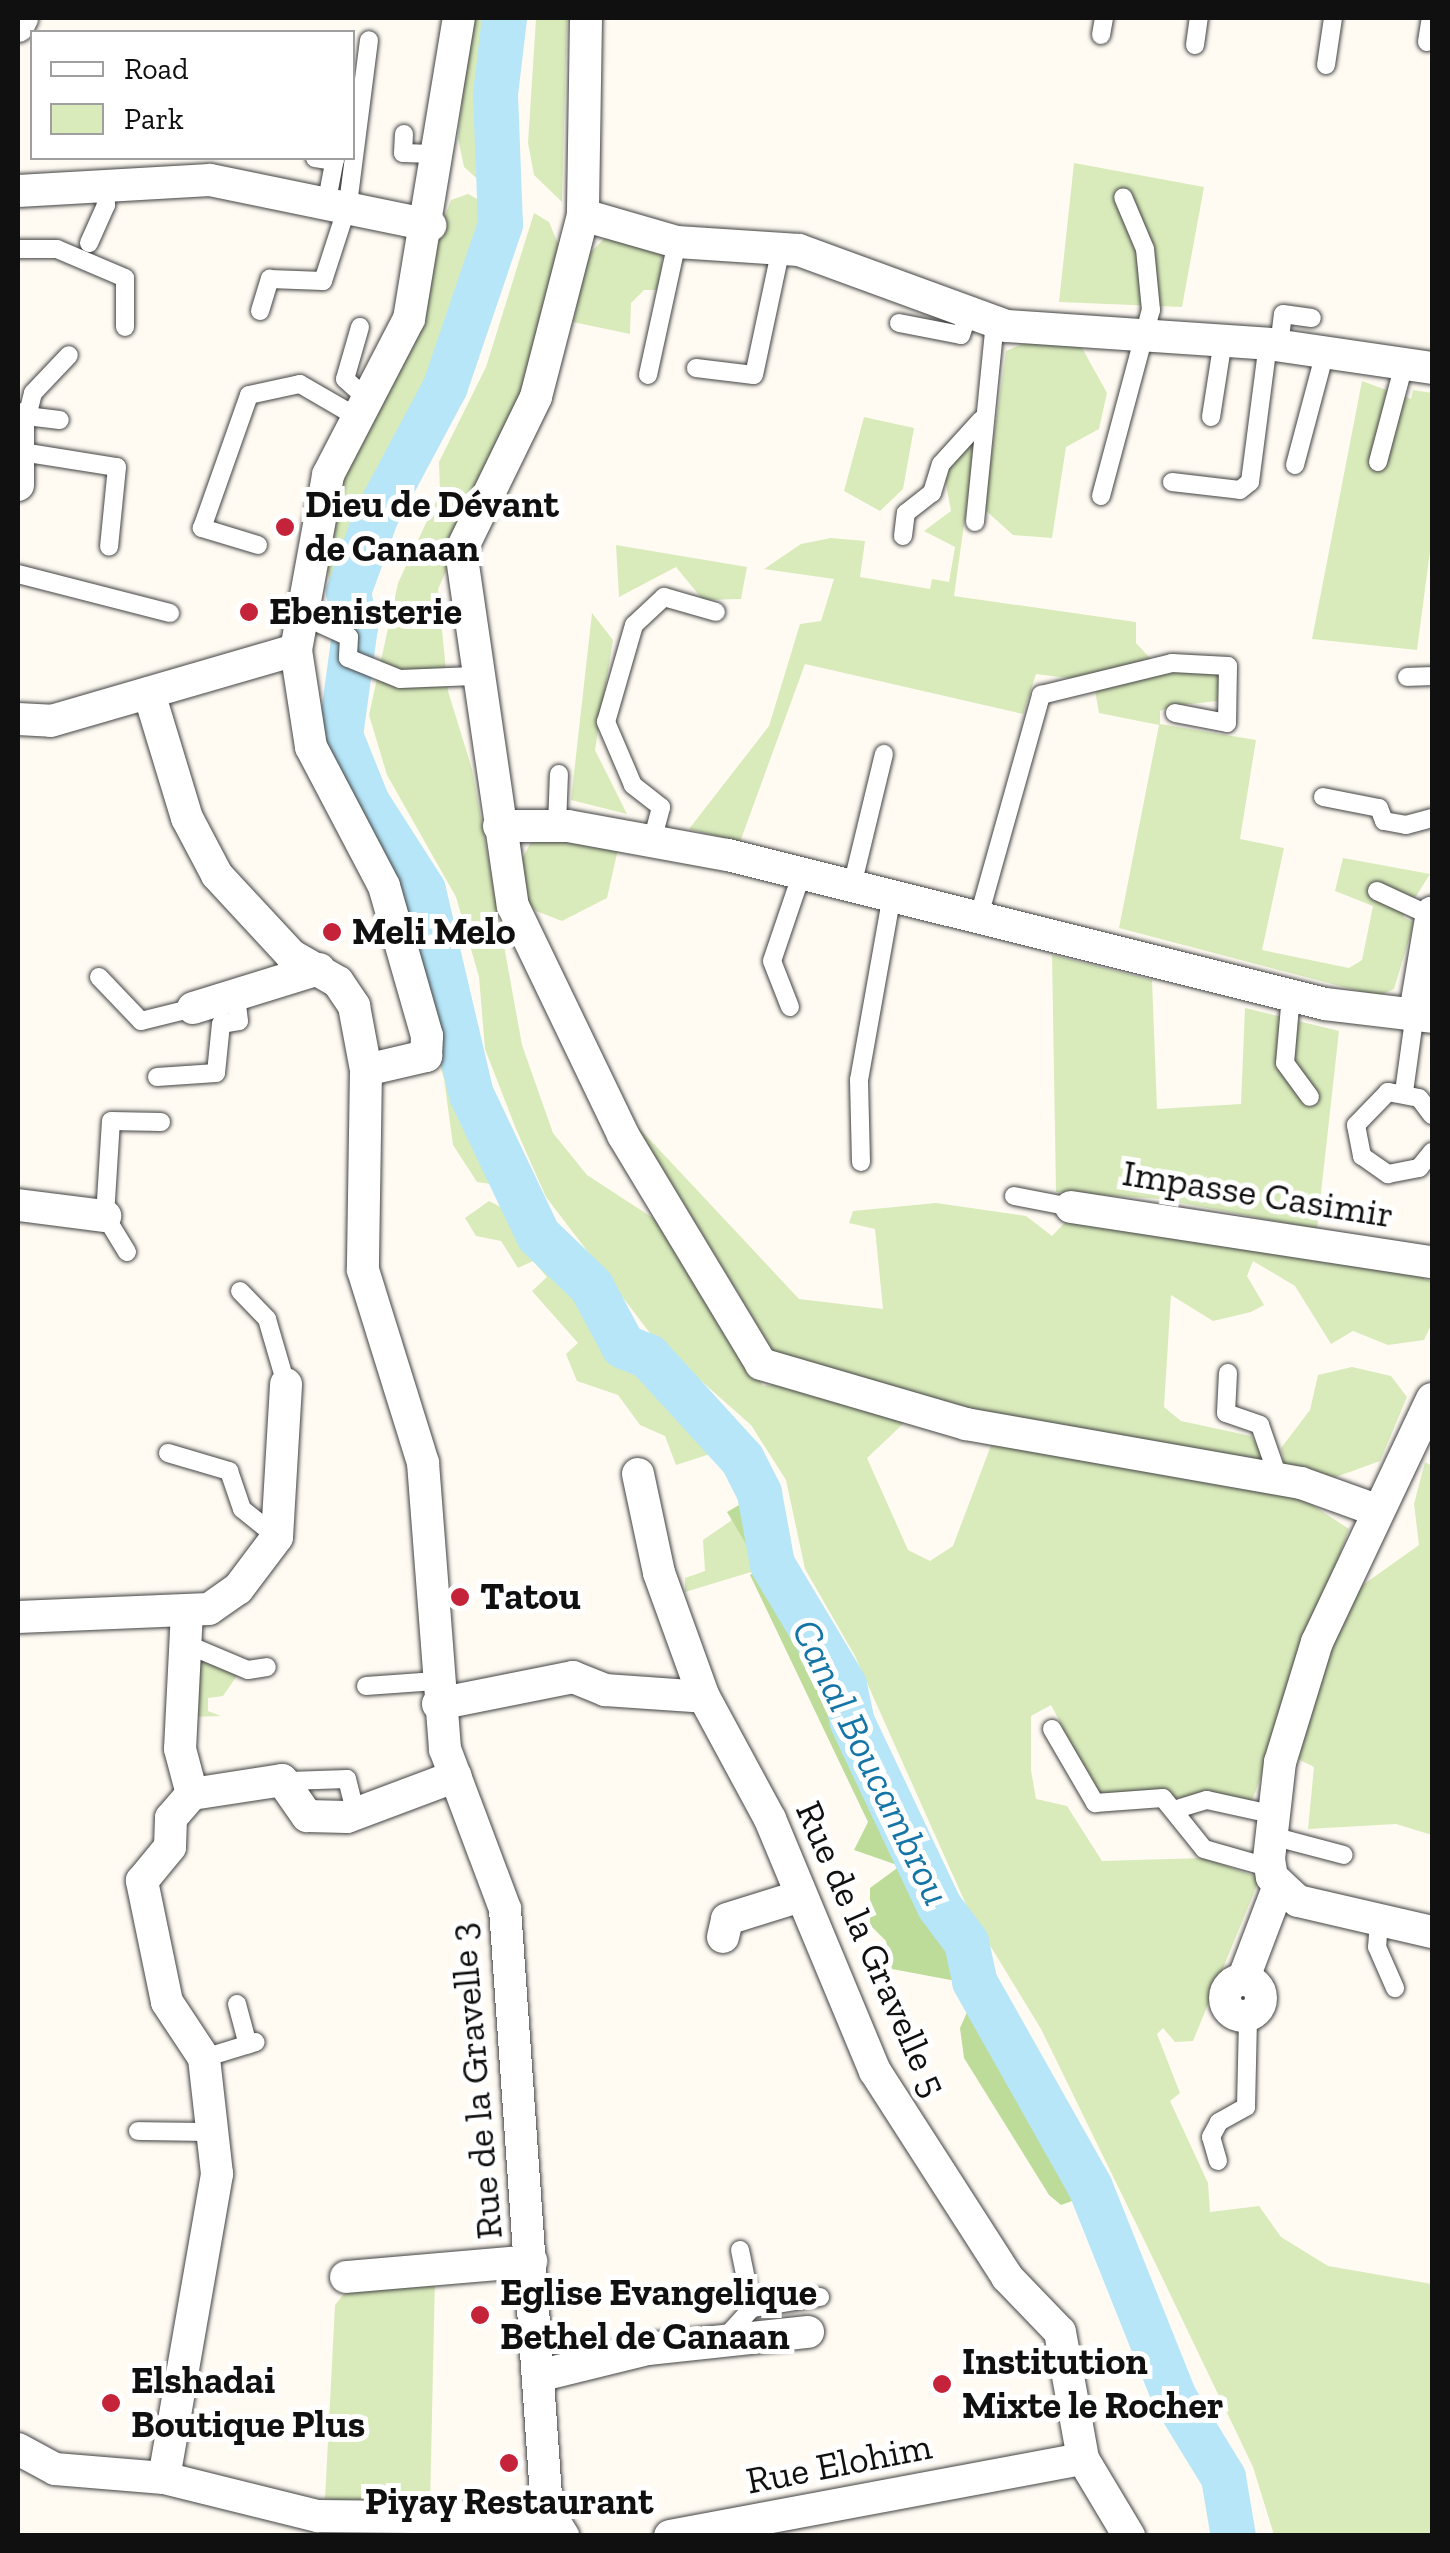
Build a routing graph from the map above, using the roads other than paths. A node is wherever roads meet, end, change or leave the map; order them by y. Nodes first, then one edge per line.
1 (22, 18) edge
2 (458, 18) edge
3 (586, 18) edge
4 (1199, 18) edge
5 (1333, 18) edge
6 (1431, 18) edge
7 (18, 26) edge
8 (368, 40) dead end
9 (1427, 42) dead end
10 (1195, 45) dead end
11 (1326, 65) dead end
12 (355, 110) edge
13 (404, 134) dead end
14 (440, 154) junction
15 (335, 160) edge
16 (346, 160) edge
17 (104, 184) junction
18 (18, 191) edge
19 (1123, 198) dead end
20 (338, 202) junction
21 (583, 215) junction
22 (430, 225) junction
23 (677, 242) junction
24 (89, 244) dead end
25 (18, 248) edge
26 (781, 248) junction
27 (260, 311) dead end
28 (983, 313) junction
29 (1312, 318) dead end
30 (899, 323) dead end
31 (126, 326) dead end
32 (360, 327) dead end
33 (1138, 336) junction
34 (1223, 340) junction
35 (1273, 345) junction
36 (1325, 352) junction
37 (69, 356) dead end
38 (1418, 366) edge
39 (696, 368) dead end
40 (648, 375) dead end
41 (362, 408) junction
42 (21, 416) edge
43 (1212, 417) dead end
44 (60, 420) dead end
45 (981, 420) junction
46 (22, 452) junction
47 (1378, 462) dead end
48 (1295, 466) dead end
49 (1172, 482) dead end
50 (18, 485) edge
51 (1101, 496) dead end
52 (975, 522) dead end
53 (903, 536) dead end
54 (258, 545) dead end
55 (109, 547) dead end
56 (18, 574) edge
57 (716, 612) dead end
58 (170, 614) dead end
59 (301, 615) junction
60 (296, 650) junction
61 (474, 676) junction
62 (1432, 676) edge
63 (1407, 677) dead end
64 (149, 693) junction
65 (1174, 714) dead end
66 (18, 718) edge
67 (884, 754) dead end
68 (558, 774) dead end
69 (1323, 797) dead end
70 (1432, 818) edge
71 (499, 826) junction
72 (557, 826) junction
73 (652, 841) junction
74 (802, 874) junction
75 (852, 886) junction
76 (1377, 890) dead end
77 (892, 895) junction
78 (1432, 914) edge
79 (979, 916) junction
80 (319, 969) junction
81 (99, 977) dead end
82 (1291, 996) junction
83 (236, 998) junction
84 (790, 1007) dead end
85 (192, 1008) joint
86 (1424, 1015) edge
87 (366, 1070) junction
88 (156, 1077) dead end
89 (1404, 1092) junction
90 (1310, 1097) dead end
91 (1432, 1114) edge
92 (161, 1122) dead end
93 (1432, 1152) edge
94 (861, 1162) dead end
95 (1014, 1196) dead end
96 (18, 1205) edge
97 (1071, 1207) joint
98 (105, 1216) junction
99 (127, 1252) dead end
100 (1432, 1262) edge
101 (240, 1292) dead end
102 (1228, 1374) dead end
103 (286, 1384) joint
104 (1432, 1399) edge
105 (168, 1453) dead end
106 (638, 1474) dead end
107 (1279, 1480) junction
108 (1376, 1510) junction
109 (278, 1537) junction
110 (18, 1617) edge
111 (187, 1628) junction
112 (267, 1667) dead end
113 (366, 1686) dead end
114 (437, 1692) junction
115 (704, 1697) junction
116 (1052, 1729) dead end
117 (456, 1776) junction
118 (192, 1794) junction
119 (1178, 1808) junction
120 (1274, 1851) junction
121 (1344, 1855) dead end
122 (798, 1897) junction
123 (1380, 1920) junction
124 (1432, 1932) edge
125 (723, 1937) dead end
126 (1394, 1988) dead end
127 (237, 2004) dead end
128 (1248, 2016) joint
129 (204, 2058) junction
130 (138, 2131) dead end
131 (212, 2132) junction
132 (1218, 2161) dead end
133 (740, 2250) dead end
134 (531, 2261) junction
135 (346, 2277) dead end
136 (820, 2297) dead end
137 (752, 2308) junction
138 (808, 2332) dead end
139 (722, 2341) junction
140 (538, 2376) junction
141 (18, 2449) edge
142 (1083, 2459) junction
143 (164, 2478) junction
144 (277, 2522) edge
145 (545, 2536) edge
146 (563, 2536) edge
147 (670, 2536) edge
148 (1130, 2536) edge

1 - 7 street
2 - 14 street
3 - 21 street
4 - 10 lane
5 - 11 lane
6 - 9 lane
8 - 12 lane
13 - 14 lane
14 - 22 street
15 - 20 lane
16 - 20 lane
17 - 18 street
17 - 20 street
17 - 24 lane
19 - 33 lane
20 - 22 street
20 - 27 lane
21 - 23 street
21 - 61 street
22 - 41 street
23 - 26 street
23 - 40 lane
25 - 31 lane
26 - 28 street
26 - 39 lane
28 - 30 lane
28 - 33 street
28 - 45 lane
29 - 35 lane
32 - 41 lane
33 - 34 street
33 - 51 lane
34 - 35 street
34 - 43 lane
35 - 36 street
35 - 49 lane
36 - 38 street
36 - 48 lane
37 - 42 lane
38 - 47 lane
41 - 54 lane
41 - 59 street
42 - 44 lane
42 - 46 street
45 - 52 lane
45 - 53 lane
46 - 50 street
46 - 55 lane
56 - 58 lane
57 - 73 lane
59 - 60 street
59 - 61 lane
60 - 64 street
60 - 87 street
61 - 71 street
62 - 63 lane
64 - 66 street
64 - 80 street, Rue de la Gravelle 3
65 - 79 lane
67 - 75 lane
68 - 72 lane
69 - 70 lane
71 - 72 street
71 - 107 street
72 - 73 street
73 - 74 street
74 - 75 street
74 - 84 lane
75 - 77 street
76 - 78 lane
77 - 79 street
77 - 94 lane
78 - 86 street
79 - 82 street
80 - 83 street
80 - 87 street, Rue de la Gravelle 3
81 - 85 lane
82 - 86 street
82 - 90 lane
83 - 85 street
83 - 88 lane
86 - 89 lane
87 - 114 street, Rue de la Gravelle 3
89 - 91 lane
89 - 93 lane
92 - 98 lane
95 - 97 lane
96 - 98 street
97 - 100 street, Impasse Casimir
98 - 99 lane
101 - 103 lane
102 - 107 lane
103 - 109 street
104 - 108 street
105 - 109 lane
106 - 115 street, Rue de la Gravelle 5
107 - 108 street
108 - 120 street
109 - 111 street
110 - 111 street
111 - 112 lane
111 - 118 street
113 - 114 lane
114 - 115 street
114 - 117 street, Rue de la Gravelle 3
115 - 122 street, Rue de la Gravelle 5
116 - 119 lane
117 - 118 street
117 - 134 street, Rue de la Gravelle 3
118 - 129 street
119 - 120 lane
119 - 120 lane
120 - 121 lane
120 - 123 street
120 - 128 street
122 - 125 street
122 - 142 street, Rue de la Gravelle 5
123 - 124 street
123 - 126 lane
127 - 129 lane
128 - 132 lane
129 - 131 street
130 - 131 lane
131 - 143 street
133 - 137 lane
134 - 135 street
134 - 140 street, Rue de la Gravelle 3
136 - 137 lane
137 - 139 lane
138 - 139 street
139 - 140 street
140 - 146 street, Rue de la Gravelle 3
141 - 143 street
142 - 147 street, Rue Elohim
142 - 148 street, Rue de la Gravelle 5
143 - 144 street
144 - 145 street

